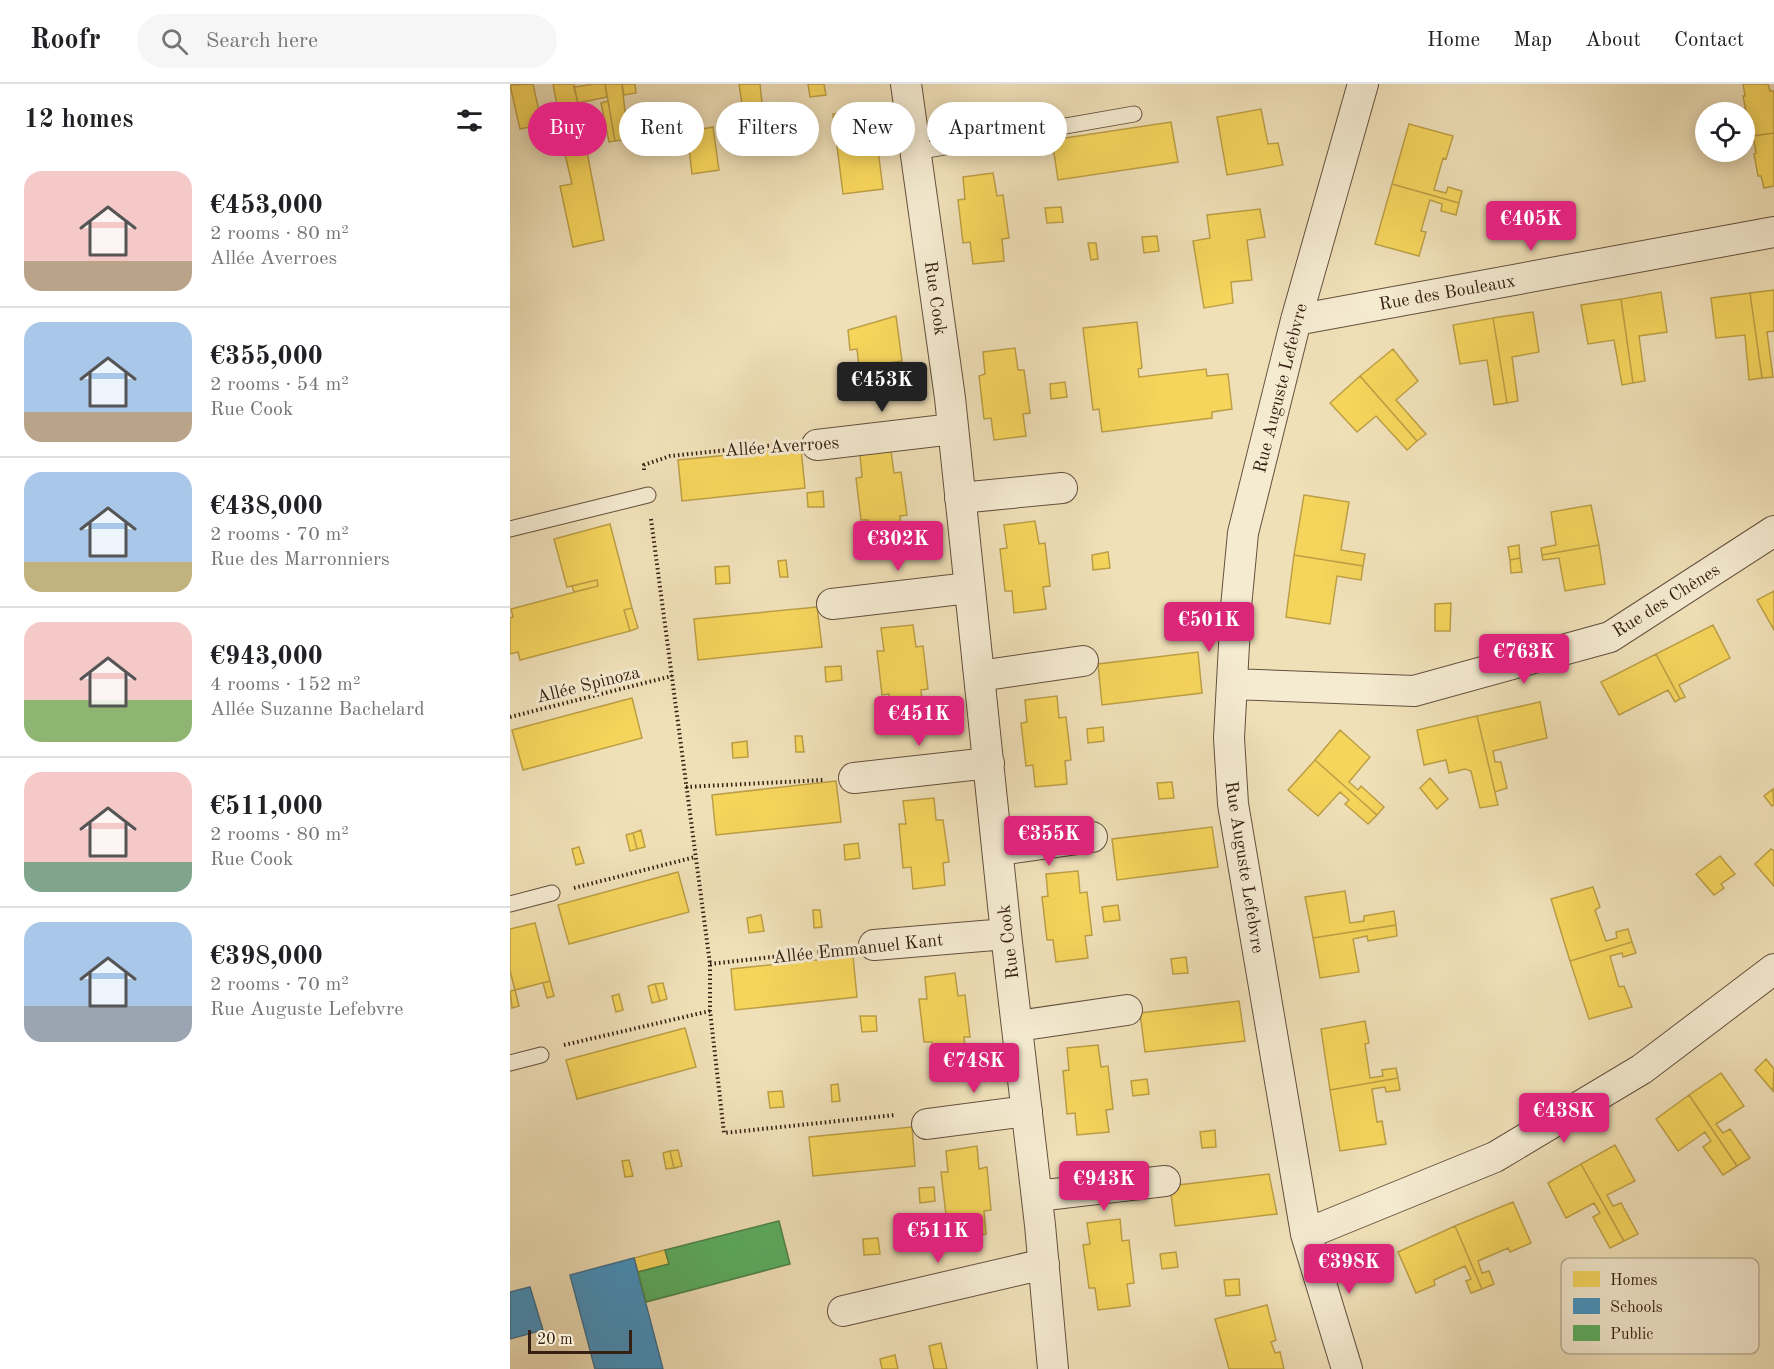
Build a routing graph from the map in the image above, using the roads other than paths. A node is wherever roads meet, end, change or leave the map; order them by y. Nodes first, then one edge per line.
1 (906, 84) edge
2 (1363, 84) edge
3 (1134, 114) dead end
4 (916, 152) junction
5 (1774, 232) edge
6 (1296, 320) junction
7 (953, 429) junction
8 (817, 445) road end
9 (1062, 488) dead end
10 (648, 495) road end
11 (960, 498) junction
12 (510, 529) edge
13 (1774, 531) edge
14 (969, 588) junction
15 (832, 604) dead end
16 (1083, 661) dead end
17 (979, 676) junction
18 (1232, 684) junction
19 (989, 763) junction
20 (854, 778) road end
21 (1092, 837) dead end
22 (999, 850) junction
23 (552, 893) road end
24 (510, 904) edge
25 (1006, 934) junction
26 (874, 945) road end
27 (1774, 969) edge
28 (1127, 1010) dead end
29 (1018, 1026) junction
30 (541, 1055) road end
31 (510, 1064) edge
32 (1028, 1111) junction
33 (927, 1124) road end
34 (1165, 1181) dead end
35 (1036, 1196) junction
36 (1306, 1234) junction
37 (1044, 1264) junction
38 (843, 1311) dead end
39 (1053, 1369) edge
40 (1347, 1369) edge

1 - 4 street, Rue Cook
2 - 6 street, Rue Auguste Lefebvre
3 - 4 lane
4 - 7 street, Rue Cook
5 - 6 street, Rue des Bouleaux
6 - 18 street, Rue Auguste Lefebvre
7 - 8 street, Allée Averroes
7 - 11 street, Rue Cook
9 - 11 street
10 - 12 lane
11 - 14 street, Rue Cook
13 - 18 street, Rue des Chênes
14 - 15 street
14 - 17 street, Rue Cook
16 - 17 street
17 - 19 street, Rue Cook
18 - 36 street, Rue Auguste Lefebvre
19 - 20 street
19 - 22 street, Rue Cook
21 - 22 street
22 - 25 street, Rue Cook
23 - 24 lane
25 - 26 street, Allée Emmanuel Kant
25 - 29 street, Rue Cook
27 - 36 street
28 - 29 street
29 - 32 street, Rue Cook
30 - 31 lane
32 - 33 street
32 - 35 street, Rue Cook
34 - 35 street
35 - 37 street, Rue Cook
36 - 40 street, Rue Auguste Lefebvre
37 - 38 street
37 - 39 street, Rue Cook

